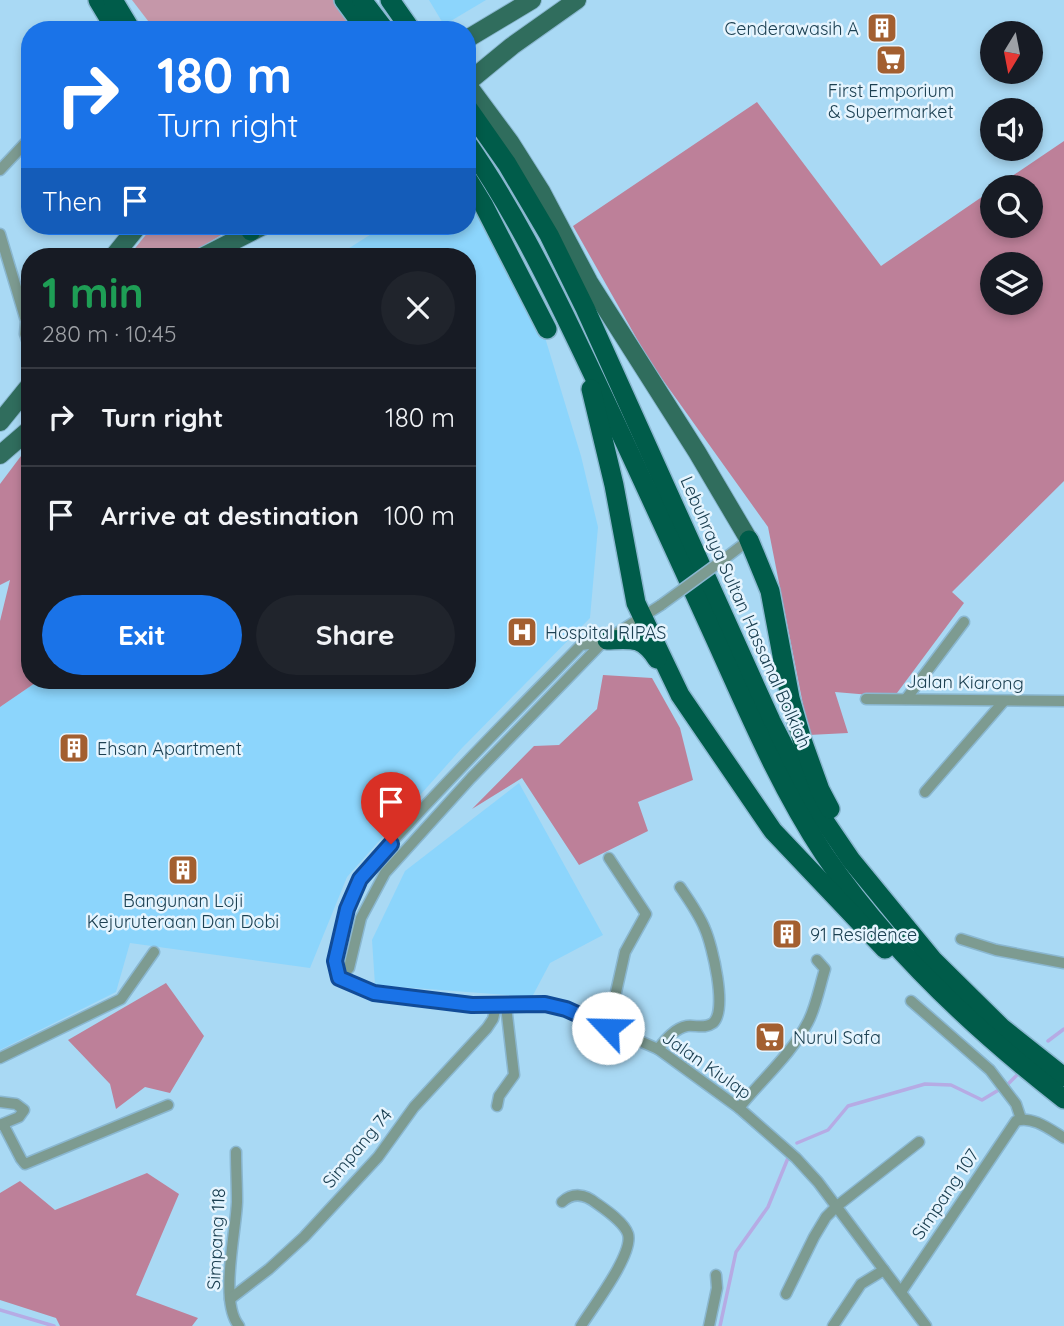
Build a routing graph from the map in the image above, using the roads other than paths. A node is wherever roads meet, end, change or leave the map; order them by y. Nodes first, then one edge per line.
1 (98, 0) edge
2 (113, 0) edge
3 (344, 0) edge
4 (362, 0) edge
5 (390, 0) edge
6 (532, 0) edge
7 (577, 0) edge
8 (119, 21) edge
9 (123, 21) edge
10 (359, 21) edge
11 (377, 21) edge
12 (405, 21) edge
13 (476, 34) edge
14 (476, 76) edge
15 (476, 96) edge
16 (476, 120) edge
17 (21, 148) edge
18 (476, 155) edge
19 (0, 170) edge
20 (476, 193) edge
21 (0, 234) edge
22 (242, 235) edge
23 (218, 248) edge
24 (21, 301) edge
25 (547, 329) dead end
26 (578, 342) junction
27 (21, 396) edge
28 (0, 422) edge
29 (21, 436) edge
30 (0, 454) edge
31 (749, 540) junction
32 (642, 618) junction
33 (964, 622) dead end
34 (605, 641) junction
35 (680, 695) junction
36 (866, 699) dead end
37 (906, 699) junction
38 (1004, 701) junction
39 (1064, 701) edge
40 (925, 792) dead end
41 (609, 859) dead end
42 (680, 887) dead end
43 (898, 920) junction
44 (961, 939) dead end
45 (154, 952) dead end
46 (817, 960) dead end
47 (1064, 963) edge
48 (339, 978) junction
49 (911, 1001) dead end
50 (501, 1006) junction
51 (964, 1014) junction
52 (608, 1028) junction
53 (658, 1049) junction
54 (0, 1058) edge
55 (1064, 1077) edge
56 (1064, 1098) edge
57 (0, 1102) edge
58 (168, 1105) dead end
59 (497, 1107) dead end
60 (739, 1108) junction
61 (1021, 1119) junction
62 (2, 1124) edge
63 (1064, 1138) edge
64 (919, 1142) dead end
65 (236, 1152) dead end
66 (562, 1202) dead end
67 (836, 1206) junction
68 (884, 1270) junction
69 (716, 1275) dead end
70 (901, 1292) junction
71 (786, 1294) dead end
72 (230, 1299) junction
73 (239, 1326) edge
74 (581, 1326) edge
75 (709, 1326) edge
76 (833, 1326) edge
77 (926, 1326) edge

1 - 8 highway
2 - 9 highway
3 - 10 highway
4 - 11 highway
5 - 12 highway
6 - 13 main road
7 - 14 main road
15 - 31 main road
16 - 43 highway, Lebuhraya Sultan Hassanal Bolkiah
17 - 19 street
18 - 26 highway, Lebuhraya Sultan Hassanal Bolkiah
20 - 25 highway
21 - 24 street
22 - 23 main road
26 - 32 highway
26 - 51 highway, Lebuhraya Sultan Hassanal Bolkiah
27 - 28 main road
29 - 30 main road
31 - 32 street, bridge
31 - 43 highway
32 - 34 street
32 - 35 highway
33 - 37 street
34 - 35 highway
34 - 48 street
34 - 48 street
35 - 51 highway
36 - 37 street, Jalan Kiarong
37 - 38 street, Jalan Kiarong
38 - 39 street, Jalan Kiarong
38 - 40 street
41 - 52 street
42 - 53 street
43 - 55 highway, Lebuhraya Sultan Hassanal Bolkiah
44 - 47 street
45 - 54 street
46 - 60 street
48 - 50 street, Jalan Kiulap
49 - 61 street
50 - 52 street, Jalan Kiulap
50 - 59 street
50 - 72 street, Simpang 74
51 - 56 highway, Lebuhraya Sultan Hassanal Bolkiah
52 - 53 street, Jalan Kiulap
53 - 60 street, Jalan Kiulap
57 - 62 street
58 - 62 street
60 - 67 street, Jalan Kiulap
61 - 63 street
61 - 70 street, Simpang 107
64 - 67 street
65 - 72 street, Simpang 118
66 - 74 street
67 - 68 street, Jalan Kiulap
67 - 71 street
68 - 70 street, Jalan Kiulap
68 - 76 street
69 - 75 street
70 - 77 street, Jalan Kiulap
72 - 73 street, Simpang 118

